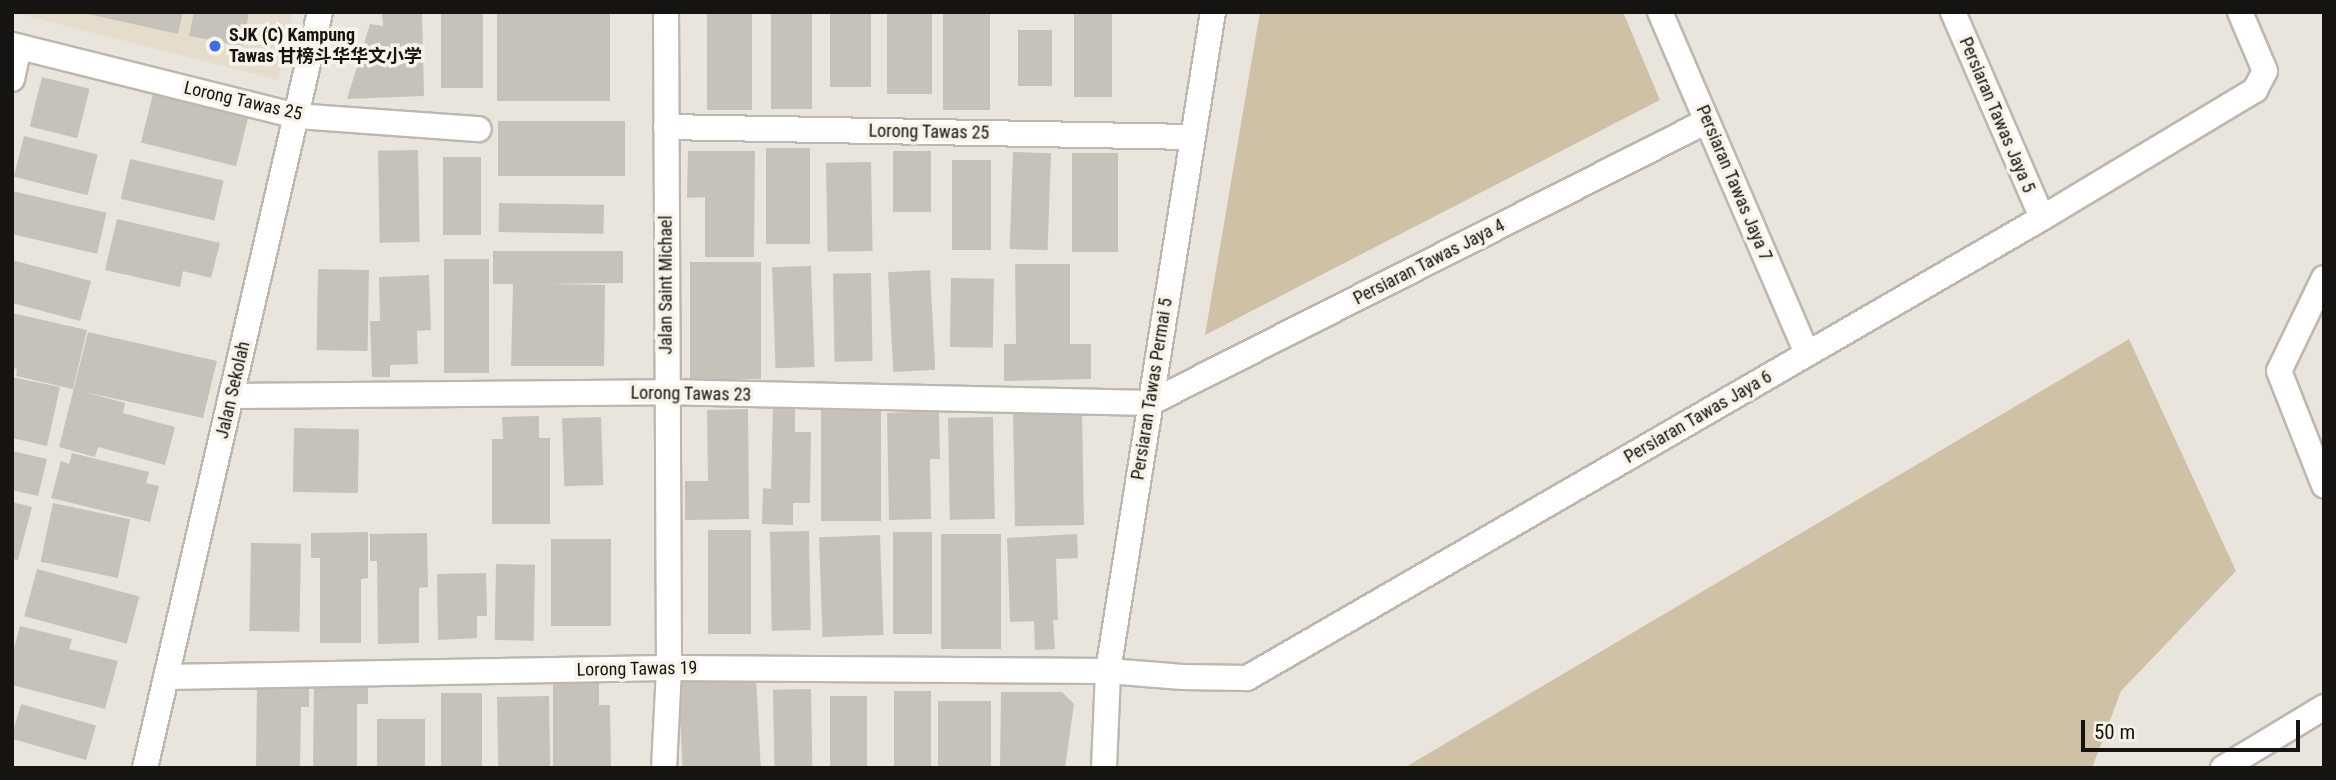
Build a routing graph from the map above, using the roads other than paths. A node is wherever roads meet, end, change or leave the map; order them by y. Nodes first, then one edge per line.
1 (320, 12) edge
2 (666, 12) edge
3 (1213, 12) edge
4 (1660, 12) edge
5 (1953, 12) edge
6 (2240, 12) edge
7 (16, 46) edge
8 (12, 79) edge
9 (296, 116) junction
10 (1707, 121) junction
11 (666, 127) junction
12 (479, 129) dead end
13 (1192, 137) junction
14 (2042, 218) junction
15 (2324, 278) edge
16 (1807, 354) junction
17 (667, 392) junction
18 (231, 396) junction
19 (1150, 403) junction
20 (2324, 485) edge
21 (669, 668) junction
22 (1108, 671) junction
23 (166, 677) junction
24 (2324, 707) edge
25 (145, 768) edge
26 (664, 768) edge
27 (1104, 768) edge
28 (2224, 768) edge

1 - 9 street, Jalan Sekolah
2 - 11 street, Jalan Saint Michael
3 - 13 street, Persiaran Tawas Permai 5
4 - 10 street, Persiaran Tawas Jaya 7
5 - 14 street, Persiaran Tawas Jaya 5
6 - 14 street, Persiaran Tawas Jaya 6
7 - 8 street
7 - 9 street, Lorong Tawas 25
9 - 12 street, Lorong Tawas 25
9 - 18 street, Jalan Sekolah
10 - 16 street, Persiaran Tawas Jaya 7
10 - 19 street, Persiaran Tawas Jaya 4
11 - 13 street, Lorong Tawas 25
11 - 17 street, Jalan Saint Michael
13 - 19 street, Persiaran Tawas Permai 5
14 - 16 street, Persiaran Tawas Jaya 6
15 - 20 street
16 - 22 street, Persiaran Tawas Jaya 6
17 - 18 street, Lorong Tawas 23
17 - 19 street, Lorong Tawas 23
17 - 21 street, Jalan Saint Michael
18 - 23 street, Jalan Sekolah
19 - 22 street, Persiaran Tawas Permai 5
21 - 22 street, Lorong Tawas 19
21 - 23 street, Lorong Tawas 19
21 - 26 street, Jalan Saint Michael
22 - 27 street, Persiaran Tawas Permai 5
23 - 25 street, Jalan Sekolah
24 - 28 street

